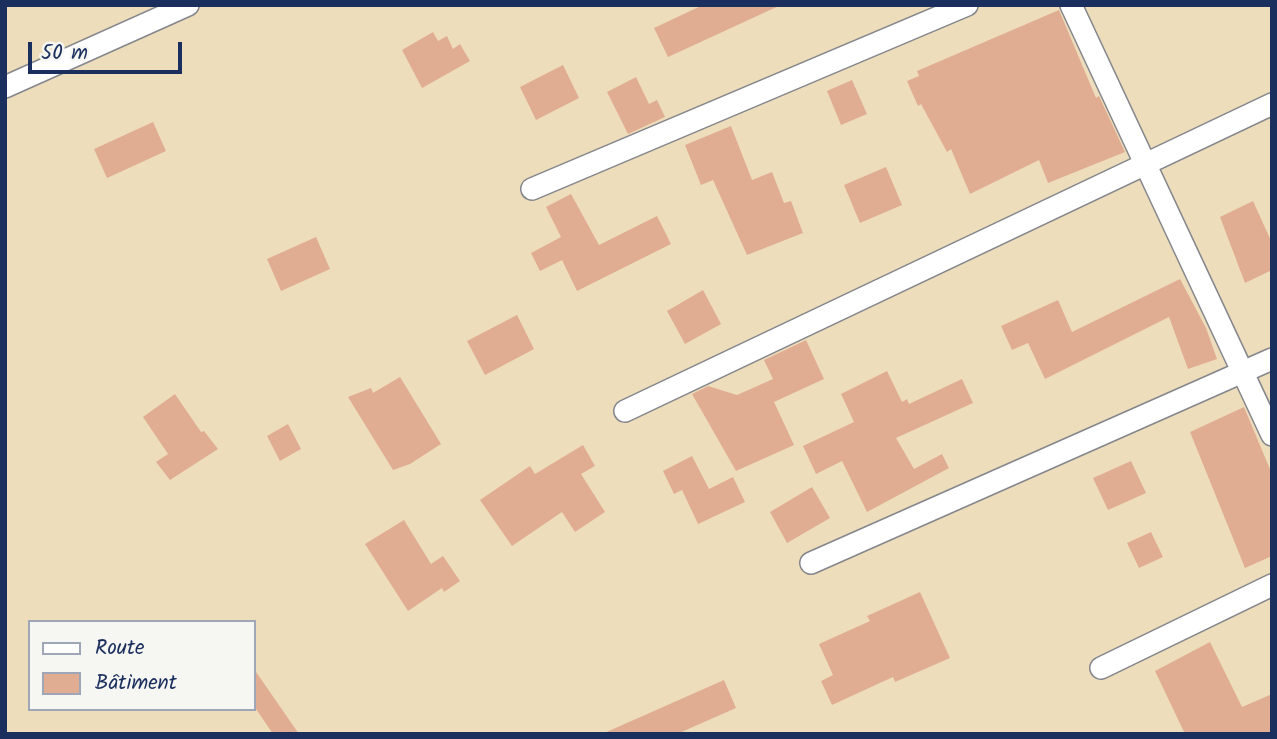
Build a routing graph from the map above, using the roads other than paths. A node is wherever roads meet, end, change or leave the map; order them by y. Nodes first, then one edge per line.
1 (188, 5) edge
2 (967, 5) edge
3 (1071, 5) edge
4 (5, 87) edge
5 (1272, 104) edge
6 (1143, 164) junction
7 (532, 189) dead end
8 (1272, 359) edge
9 (1242, 372) junction
10 (625, 411) dead end
11 (1272, 435) edge
12 (811, 563) dead end
13 (1272, 586) edge
14 (1101, 668) dead end

1 - 4 street
2 - 7 street
3 - 6 street
5 - 6 street
6 - 9 street
6 - 10 street
8 - 9 street
9 - 11 street
9 - 12 street
13 - 14 street

